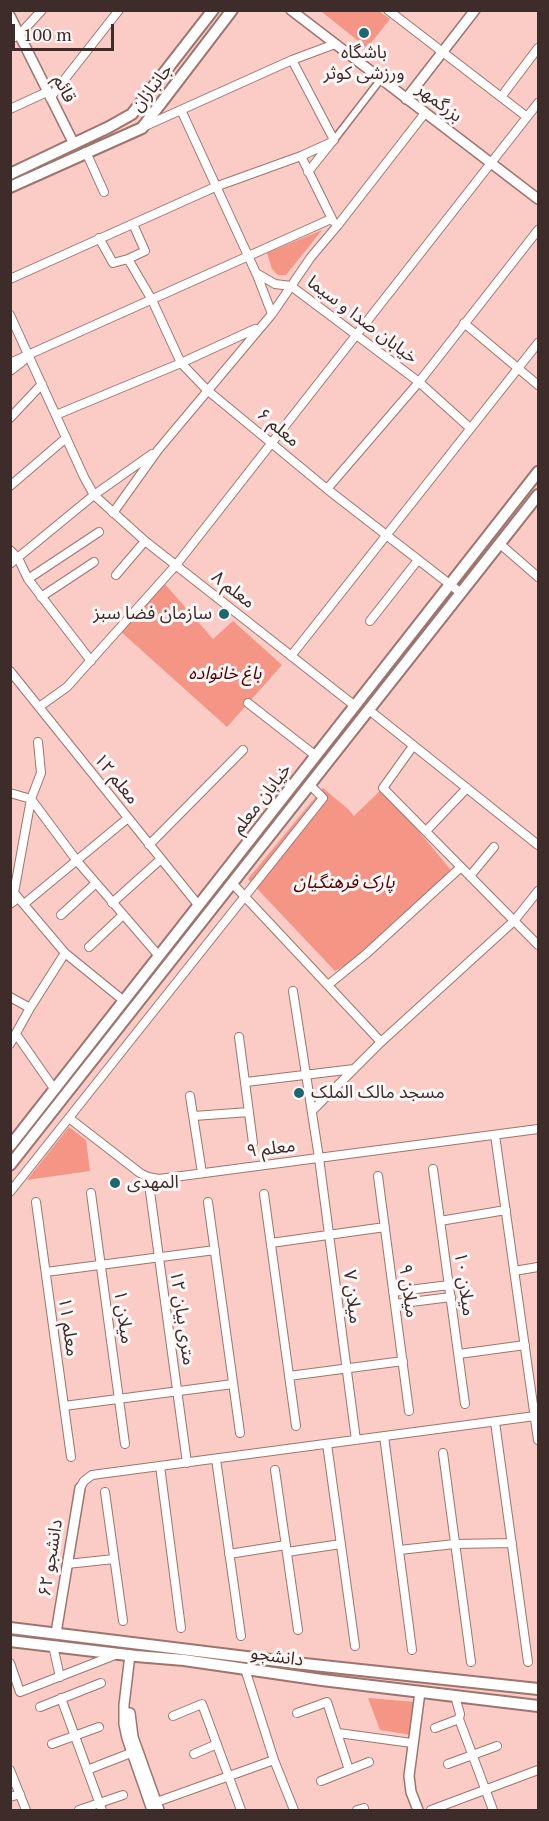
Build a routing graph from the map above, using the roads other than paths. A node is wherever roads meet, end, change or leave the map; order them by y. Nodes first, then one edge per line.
1 (42, 10) edge
2 (119, 10) edge
3 (213, 10) edge
4 (232, 10) edge
5 (291, 10) edge
6 (388, 10) edge
7 (475, 10) edge
8 (10, 16) edge
9 (15, 37) edge
10 (335, 44) junction
11 (538, 48) edge
12 (442, 52) junction
13 (292, 60) junction
14 (381, 79) junction
15 (48, 95) junction
16 (501, 98) junction
17 (406, 99) junction
18 (538, 103) edge
19 (10, 109) edge
20 (181, 110) junction
21 (425, 113) junction
22 (527, 117) junction
23 (142, 128) junction
24 (333, 141) junction
25 (74, 144) junction
26 (86, 152) junction
27 (302, 156) junction
28 (492, 164) junction
29 (308, 172) junction
30 (10, 174) edge
31 (10, 187) edge
32 (215, 187) junction
33 (104, 192) dead end
34 (538, 199) edge
35 (331, 219) junction
36 (133, 224) junction
37 (338, 225) junction
38 (538, 230) edge
39 (99, 238) junction
40 (248, 255) junction
41 (128, 260) junction
42 (256, 273) junction
43 (10, 279) edge
44 (291, 286) junction
45 (152, 300) junction
46 (272, 314) junction
47 (10, 315) edge
48 (464, 323) junction
49 (260, 327) junction
50 (356, 334) junction
51 (538, 343) edge
52 (29, 356) junction
53 (10, 363) edge
54 (181, 363) junction
55 (517, 368) junction
56 (10, 371) edge
57 (419, 382) junction
58 (42, 384) junction
59 (538, 385) edge
60 (207, 390) junction
61 (56, 415) junction
62 (10, 418) edge
63 (470, 428) junction
64 (66, 438) junction
65 (272, 443) junction
66 (158, 450) junction
67 (538, 472) edge
68 (10, 486) edge
69 (327, 489) junction
70 (94, 495) junction
71 (538, 495) edge
72 (113, 513) junction
73 (99, 532) dead end
74 (386, 535) junction
75 (146, 541) junction
76 (500, 544) junction
77 (10, 550) edge
78 (18, 558) junction
79 (418, 560) junction
80 (94, 562) dead end
81 (10, 564) edge
82 (176, 565) junction
83 (116, 575) dead end
84 (538, 577) edge
85 (28, 579) junction
86 (450, 585) junction
87 (461, 592) junction
88 (41, 597) junction
89 (370, 621) dead end
90 (291, 656) junction
91 (91, 661) junction
92 (12, 677) edge
93 (248, 703) dead end
94 (355, 706) junction
95 (39, 707) junction
96 (369, 710) junction
97 (38, 742) dead end
98 (412, 746) junction
99 (243, 750) dead end
100 (316, 756) junction
101 (310, 785) junction
102 (467, 788) junction
103 (10, 793) edge
104 (31, 799) junction
105 (128, 818) junction
106 (426, 831) junction
107 (149, 844) junction
108 (538, 845) edge
109 (494, 847) dead end
110 (160, 859) junction
111 (77, 861) junction
112 (461, 867) junction
113 (470, 876) junction
114 (96, 883) junction
115 (232, 884) junction
116 (538, 891) edge
117 (17, 896) edge
118 (244, 896) junction
119 (112, 903) junction
120 (10, 904) edge
121 (199, 906) junction
122 (61, 915) dead end
123 (123, 915) junction
124 (514, 921) junction
125 (538, 945) edge
126 (89, 947) dead end
127 (65, 953) junction
128 (159, 956) junction
129 (328, 985) junction
130 (293, 990) dead end
131 (10, 997) edge
132 (124, 1001) junction
133 (30, 1008) junction
134 (15, 1034) junction
135 (239, 1037) dead end
136 (381, 1042) junction
137 (10, 1044) edge
138 (354, 1069) junction
139 (306, 1074) junction
140 (246, 1082) junction
141 (55, 1090) junction
142 (190, 1096) dead end
143 (312, 1111) junction
144 (249, 1112) junction
145 (194, 1116) junction
146 (69, 1118) junction
147 (538, 1129) edge
148 (495, 1135) junction
149 (253, 1143) dead end
150 (10, 1146) edge
151 (319, 1158) junction
152 (13, 1162) edge
153 (29, 1168) junction
154 (433, 1169) dead end
155 (202, 1173) junction
156 (378, 1176) dead end
157 (148, 1177) junction
158 (10, 1192) edge
159 (91, 1193) dead end
160 (264, 1194) dead end
161 (36, 1202) dead end
162 (208, 1202) dead end
163 (506, 1210) junction
164 (440, 1221) junction
165 (385, 1227) junction
166 (329, 1235) junction
167 (271, 1243) junction
168 (215, 1250) junction
169 (159, 1257) junction
170 (101, 1265) junction
171 (538, 1267) edge
172 (514, 1271) junction
173 (46, 1272) junction
174 (449, 1285) junction
175 (393, 1292) junction
176 (451, 1297) junction
177 (395, 1304) junction
178 (525, 1345) junction
179 (459, 1354) junction
180 (403, 1361) junction
181 (347, 1369) junction
182 (289, 1376) junction
183 (233, 1384) junction
184 (177, 1391) junction
185 (119, 1399) junction
186 (465, 1404) dead end
187 (64, 1406) junction
188 (410, 1411) dead end
189 (535, 1416) junction
190 (495, 1422) junction
191 (296, 1426) dead end
192 (240, 1433) dead end
193 (384, 1436) junction
194 (356, 1440) junction
195 (538, 1440) edge
196 (124, 1444) dead end
197 (327, 1444) junction
198 (443, 1453) dead end
199 (71, 1457) dead end
200 (216, 1459) junction
201 (187, 1463) junction
202 (160, 1466) junction
203 (275, 1470) dead end
204 (80, 1488) joint
205 (105, 1492) dead end
206 (512, 1543) junction
207 (341, 1544) junction
208 (455, 1544) junction
209 (286, 1548) junction
210 (399, 1550) junction
211 (229, 1554) junction
212 (114, 1559) junction
213 (67, 1564) junction
214 (123, 1621) dead end
215 (10, 1628) edge
216 (181, 1628) dead end
217 (298, 1630) dead end
218 (56, 1633) junction
219 (241, 1635) dead end
220 (10, 1641) edge
221 (53, 1646) junction
222 (355, 1646) dead end
223 (411, 1650) dead end
224 (118, 1654) junction
225 (132, 1661) junction
226 (471, 1662) dead end
227 (528, 1662) dead end
228 (10, 1663) edge
229 (245, 1669) junction
230 (60, 1677) junction
231 (101, 1683) dead end
232 (499, 1685) junction
233 (520, 1687) junction
234 (538, 1689) edge
235 (420, 1692) junction
236 (455, 1696) junction
237 (61, 1698) junction
238 (499, 1701) junction
239 (517, 1704) junction
240 (538, 1706) edge
241 (40, 1707) dead end
242 (297, 1713) dead end
243 (173, 1716) dead end
244 (459, 1719) junction
245 (99, 1726) dead end
246 (435, 1728) dead end
247 (338, 1733) junction
248 (75, 1736) junction
249 (412, 1743) junction
250 (52, 1744) dead end
251 (217, 1744) junction
252 (497, 1746) dead end
253 (135, 1752) junction
254 (194, 1754) dead end
255 (473, 1755) junction
256 (273, 1760) junction
257 (369, 1762) dead end
258 (448, 1764) dead end
259 (10, 1770) edge
260 (87, 1770) junction
261 (350, 1770) junction
262 (538, 1770) edge
263 (227, 1776) junction
264 (321, 1781) dead end
265 (485, 1790) junction
266 (20, 1794) junction
267 (123, 1796) dead end
268 (10, 1797) edge
269 (101, 1807) edge
270 (154, 1807) edge
271 (26, 1810) edge
272 (80, 1810) edge
273 (241, 1810) edge
274 (294, 1810) edge
275 (418, 1810) edge
276 (431, 1810) edge
277 (493, 1810) edge

1 - 9 street
2 - 15 street
3 - 25 main road, جانبازان
4 - 23 main road, جانبازان
5 - 10 street, بزرگمهر
6 - 12 street
7 - 12 street
8 - 9 street, قائم
9 - 15 street, قائم
10 - 13 street
10 - 14 street, بزرگمهر
11 - 16 street
12 - 16 street
12 - 17 street
13 - 20 street
13 - 24 street
14 - 17 street, بزرگمهر
14 - 24 street
15 - 19 street
15 - 25 street, قائم
16 - 22 street
17 - 21 street, بزرگمهر
18 - 22 street
20 - 23 street
20 - 32 street
21 - 28 street, بزرگمهر
21 - 37 street
22 - 28 street
23 - 26 main road, جانبازان
24 - 27 street
24 - 29 street
25 - 30 main road, جانبازان
26 - 31 main road, جانبازان
26 - 33 street
27 - 29 street
27 - 32 street
28 - 34 street, بزرگمهر
28 - 50 street
29 - 35 street
32 - 36 street
32 - 40 street
35 - 37 street
35 - 40 street
36 - 39 street
36 - 41 street
37 - 44 street
38 - 48 street
39 - 41 street
39 - 43 street
40 - 42 street
40 - 45 street
41 - 45 street, معلم ۶
42 - 44 street, خیابان صدا و سیما
42 - 46 street
44 - 46 street
44 - 50 street, خیابان صدا و سیما
45 - 52 street
45 - 54 street, معلم ۶
46 - 49 street
47 - 52 street, معلم ۸
48 - 55 street
48 - 57 street
49 - 54 street
49 - 60 street
50 - 57 street, خیابان صدا و سیما
50 - 65 street
51 - 55 street
52 - 53 street
52 - 56 street
52 - 58 street, معلم ۸
54 - 60 street, معلم ۶
54 - 61 street
55 - 59 street
55 - 63 street
57 - 63 street, خیابان صدا و سیما
57 - 69 street
58 - 61 street, معلم ۸
58 - 62 street
60 - 65 street, معلم ۶
60 - 66 street
61 - 64 street, معلم ۸
63 - 74 street
64 - 68 street
64 - 70 street, معلم ۸
65 - 69 street, معلم ۶
65 - 82 street
66 - 70 street
66 - 72 street
67 - 86 main road, خیابان معلم
69 - 74 street, معلم ۶
70 - 72 street, معلم ۸
70 - 78 street
71 - 76 main road, خیابان معلم
72 - 75 street, معلم ۸
73 - 85 street
74 - 79 street, معلم ۶
74 - 90 street
75 - 82 street, معلم ۸
75 - 83 street
76 - 84 street
76 - 87 main road, خیابان معلم
77 - 78 street
78 - 81 street
78 - 85 street
79 - 86 street, معلم ۶
79 - 89 street
80 - 88 street
82 - 90 street, معلم ۸
82 - 91 street
85 - 88 street
86 - 87 street, معلم ۶
86 - 94 main road, خیابان معلم
87 - 96 main road, خیابان معلم
88 - 91 street
90 - 94 street, معلم ۸
91 - 95 street
92 - 95 street, معلم ۱۲
93 - 100 street
94 - 100 main road, خیابان معلم
95 - 105 street, معلم ۱۲
96 - 98 street
96 - 101 main road, خیابان معلم
97 - 104 street
98 - 102 street
98 - 106 street
99 - 107 street
100 - 121 main road, خیابان معلم
101 - 115 main road, خیابان معلم
101 - 118 street
102 - 106 street
102 - 108 street
103 - 104 street
104 - 111 street
104 - 117 street
105 - 107 street, معلم ۱۲
105 - 111 street
106 - 112 street
107 - 110 street, معلم ۱۲
109 - 113 street
110 - 119 street
110 - 121 street, معلم ۱۲
111 - 114 street
111 - 117 street
112 - 113 street
112 - 129 street
113 - 124 street
114 - 119 street
114 - 122 street
115 - 118 street
115 - 152 main road, خیابان معلم
116 - 124 street
117 - 120 street
117 - 127 street
118 - 129 street
118 - 146 street
119 - 123 street
121 - 128 main road, خیابان معلم
123 - 126 street
123 - 128 street
124 - 125 street
124 - 136 street
127 - 132 street
127 - 133 street
128 - 132 main road, خیابان معلم
129 - 136 street
130 - 139 street, میلان ۷
131 - 133 street
132 - 141 main road, خیابان معلم
133 - 134 street
134 - 137 street
134 - 141 street
135 - 140 street
136 - 138 street
138 - 139 street
138 - 143 street
139 - 140 street
139 - 143 street, میلان ۷
140 - 144 street
141 - 150 main road, خیابان معلم
142 - 145 street
143 - 151 street, میلان ۷
144 - 145 street
144 - 149 street
145 - 155 street
146 - 153 street
146 - 157 street
147 - 148 street, معلم ۹
148 - 151 street, معلم ۹
148 - 163 street
151 - 155 street, معلم ۹
151 - 166 street, میلان ۷
152 - 153 street
153 - 158 street
154 - 164 street, میلان ۱۰
155 - 157 street, معلم ۹
156 - 165 street, میلان ۹
157 - 169 street, ۱۲ متری بیان
159 - 170 street, میلان ۱
160 - 167 street
161 - 173 street, معلم ۱۱
162 - 168 street
163 - 164 street
163 - 172 street
164 - 174 street, میلان ۱۰
165 - 166 street
165 - 175 street, میلان ۹
166 - 167 street
166 - 181 street, میلان ۷
167 - 182 street
168 - 169 street
168 - 183 street
169 - 170 street
169 - 184 street, ۱۲ متری بیان
170 - 173 street
170 - 185 street, میلان ۱
171 - 172 street
172 - 178 street
173 - 187 street, معلم ۱۱
174 - 175 street
174 - 176 street, میلان ۱۰
175 - 177 street, میلان ۹
176 - 177 street
176 - 179 street, میلان ۱۰
177 - 180 street, میلان ۹
178 - 179 street
178 - 189 street
179 - 186 street, میلان ۱۰
180 - 181 street
180 - 188 street, میلان ۹
181 - 182 street
181 - 194 street, میلان ۷
182 - 191 street
183 - 184 street
183 - 192 street
184 - 185 street
184 - 201 street, ۱۲ متری بیان
185 - 187 street
185 - 196 street, میلان ۱
187 - 199 street, معلم ۱۱
189 - 190 street
189 - 195 street
190 - 193 street
190 - 206 street
193 - 194 street
193 - 210 street
194 - 197 street
197 - 200 street
197 - 207 street
198 - 208 street
200 - 201 street
200 - 211 street
201 - 202 street
202 - 204 street
202 - 216 street
203 - 209 street
204 - 213 street, دانشجو ۶۲
205 - 212 street
206 - 208 street
206 - 227 street
207 - 209 street
207 - 222 street
208 - 210 street
208 - 226 street
209 - 211 street
209 - 217 street
210 - 223 street
211 - 219 street
212 - 213 street
212 - 214 street
213 - 218 street, دانشجو ۶۲
215 - 218 main road, دانشجو
218 - 232 main road, دانشجو
220 - 221 main road, دانشجو
221 - 224 main road, دانشجو
221 - 230 street
224 - 225 main road, دانشجو
224 - 230 street
225 - 229 main road, دانشجو
225 - 253 street
228 - 230 street
229 - 235 main road, دانشجو
229 - 256 street
231 - 237 street
232 - 233 main road, دانشجو
232 - 238 main road
233 - 234 main road, دانشجو
233 - 239 main road
235 - 236 main road, دانشجو
235 - 249 street
236 - 238 main road, دانشجو
236 - 244 street
237 - 241 street
237 - 248 street
238 - 239 main road, دانشجو
239 - 240 main road, دانشجو
242 - 247 street
243 - 251 street
244 - 246 street
244 - 255 street
245 - 248 street
247 - 249 street
247 - 261 street
248 - 250 street
248 - 260 street
249 - 275 street
251 - 254 street
251 - 263 street
252 - 255 street
253 - 260 street
253 - 270 street
255 - 258 street
255 - 265 street
256 - 263 street
256 - 274 street
257 - 261 street
259 - 266 street
260 - 269 street
261 - 264 street
262 - 265 street
263 - 270 street
263 - 273 street
265 - 276 street
265 - 277 street
266 - 268 street
266 - 271 street
267 - 269 street
269 - 272 street

